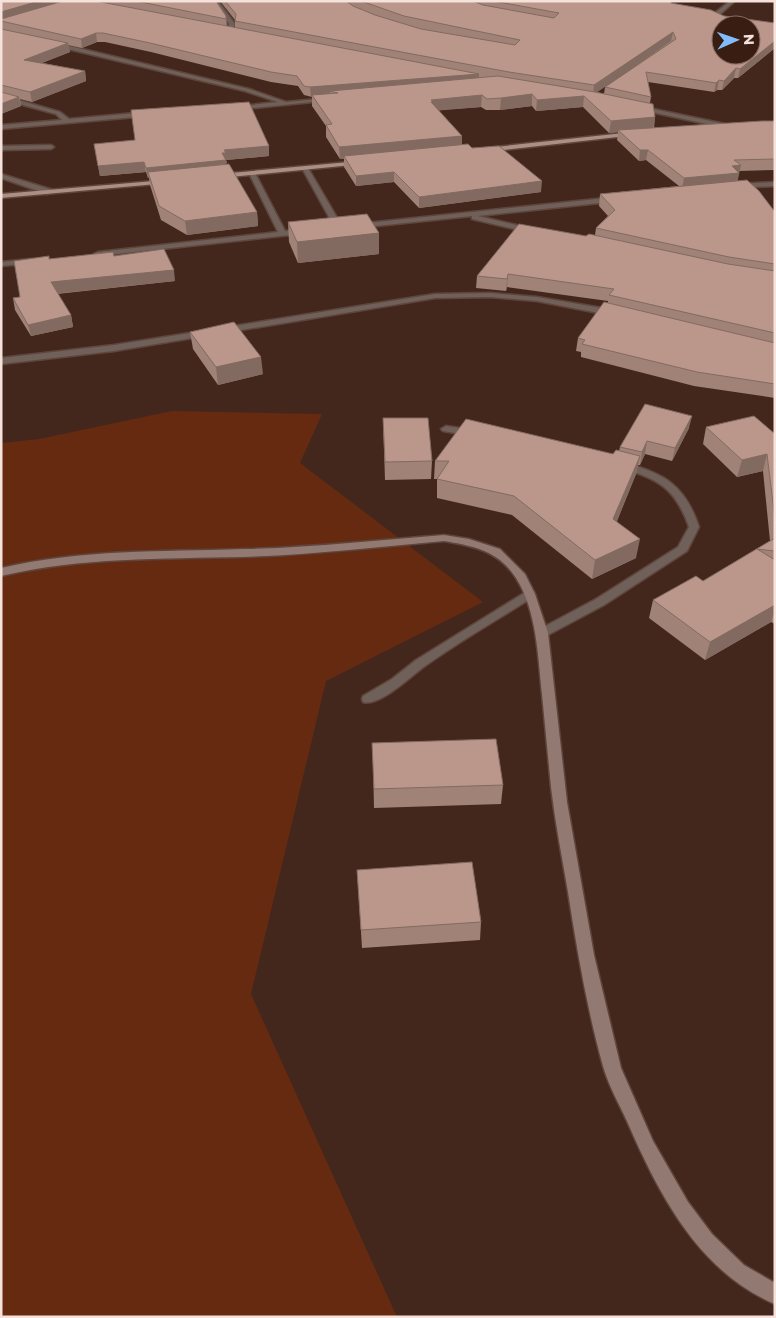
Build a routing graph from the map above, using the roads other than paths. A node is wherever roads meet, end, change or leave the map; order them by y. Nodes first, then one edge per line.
1 (215, 1) edge
2 (733, 1) edge
3 (716, 15) edge
4 (222, 30) edge
5 (230, 31) junction
6 (238, 33) edge
7 (44, 42) edge
8 (1, 97) edge
9 (341, 99) edge
10 (285, 104) junction
11 (631, 107) edge
12 (226, 108) edge
13 (158, 114) edge
14 (68, 121) junction
15 (1, 127) edge
16 (732, 128) junction
17 (741, 128) edge
18 (700, 129) edge
19 (641, 134) edge
20 (1, 148) edge
21 (51, 148) dead end
22 (476, 151) edge
23 (371, 162) edge
24 (305, 168) junction
25 (252, 173) junction
26 (1, 176) edge
27 (216, 177) edge
28 (170, 181) edge
29 (775, 184) edge
30 (733, 186) edge
31 (50, 192) junction
32 (1, 196) edge
33 (624, 198) edge
34 (468, 215) junction
35 (329, 228) edge
36 (339, 228) junction
37 (310, 230) edge
38 (282, 233) junction
39 (541, 233) edge
40 (87, 255) edge
41 (40, 260) edge
42 (1, 264) edge
43 (619, 314) edge
44 (1, 361) edge
45 (446, 429) dead end
46 (481, 434) edge
47 (607, 462) edge
48 (1, 572) edge
49 (529, 594) junction
50 (542, 633) junction
51 (368, 699) dead end
52 (775, 1294) edge

1 - 5 street
2 - 3 street
4 - 5 street
5 - 6 street
7 - 10 street
8 - 14 street
9 - 10 street
10 - 12 street
11 - 16 street
13 - 14 street
14 - 15 street
16 - 17 main road
16 - 18 main road
19 - 22 main road
20 - 21 street
23 - 24 main road
24 - 25 main road
24 - 36 street
25 - 27 main road
25 - 38 street
26 - 31 street
28 - 31 main road
29 - 30 street
31 - 32 main road
33 - 34 street
34 - 36 street
34 - 39 street
35 - 36 street
37 - 38 street
38 - 40 street
41 - 42 street
43 - 44 street
45 - 46 street
47 - 50 street
48 - 49 street
49 - 50 street
49 - 51 street
50 - 52 street

